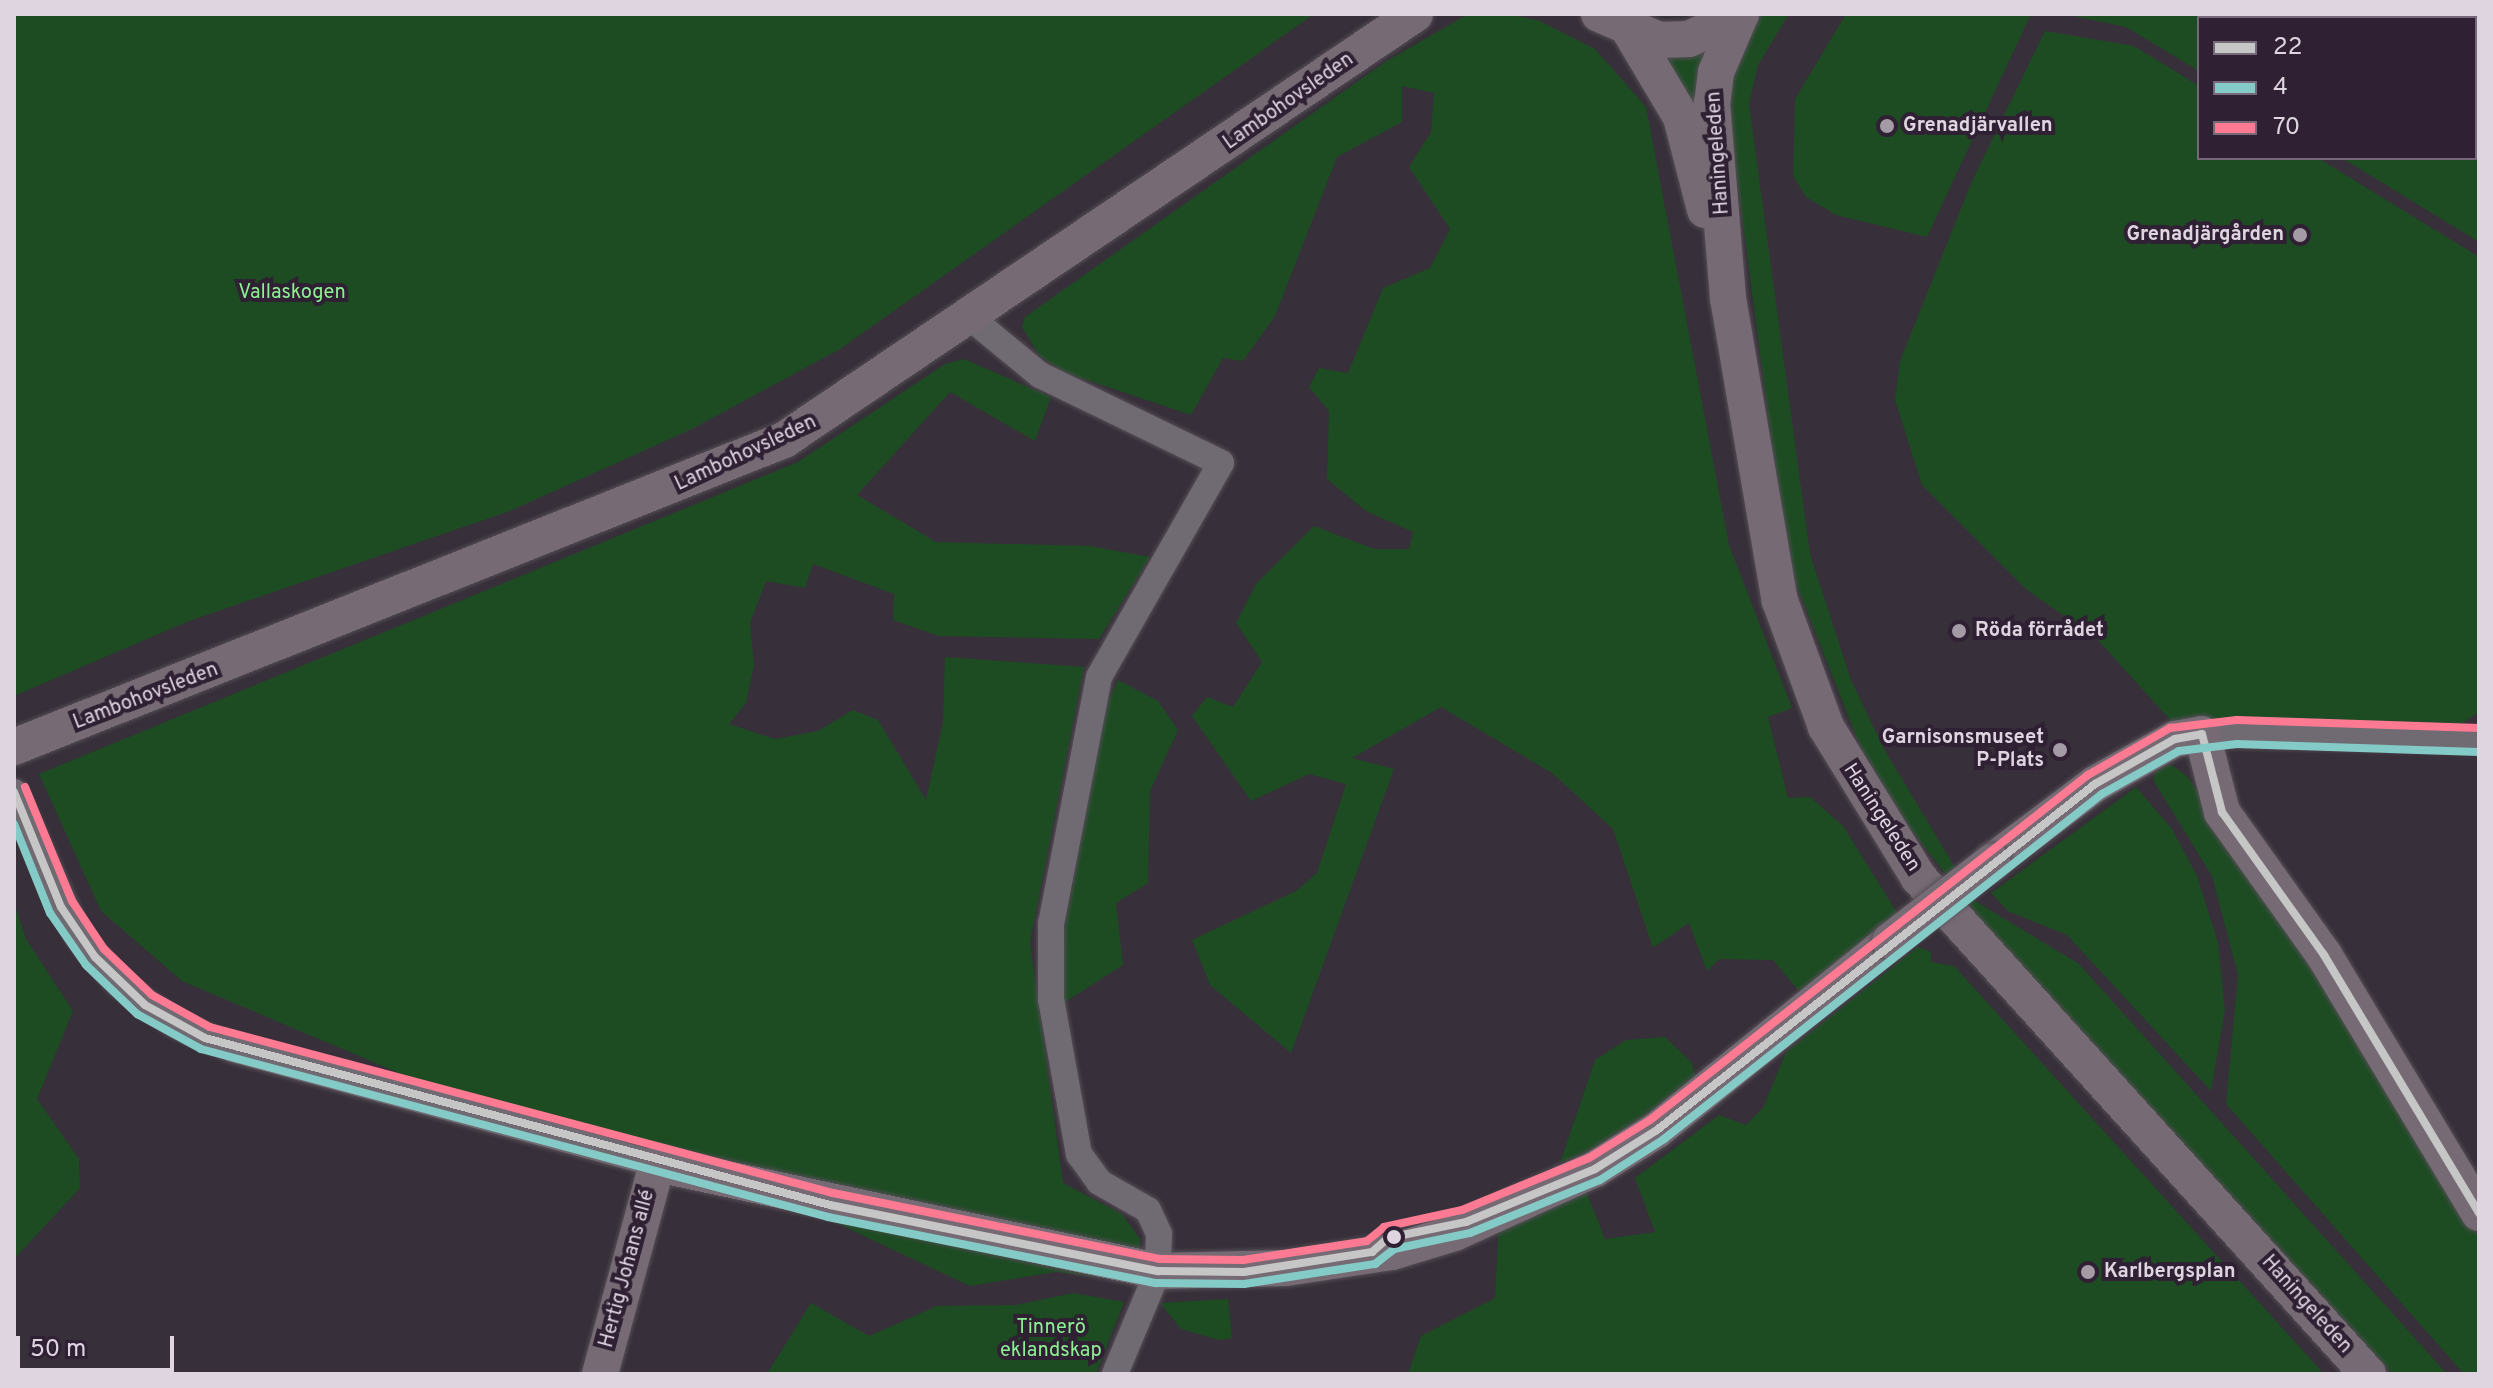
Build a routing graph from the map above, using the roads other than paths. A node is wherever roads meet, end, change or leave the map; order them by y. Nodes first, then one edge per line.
1 (1599, 14) edge
2 (1741, 14) edge
3 (1414, 17) edge
4 (1631, 33) junction
5 (1728, 298) junction
6 (972, 319) junction
7 (2202, 734) junction
8 (2479, 740) edge
9 (14, 747) edge
10 (14, 792) edge
11 (657, 1164) junction
12 (2479, 1213) edge
13 (1158, 1271) junction
14 (600, 1374) edge
15 (1115, 1374) edge
16 (2368, 1374) edge

1 - 4 main road
2 - 4 main road
2 - 5 main road, Haningeleden
3 - 6 main road, Lambohovsleden
4 - 5 main road, Haningeleden
5 - 16 main road, Haningeleden
6 - 9 main road, Lambohovsleden
6 - 13 street
7 - 8 street
7 - 12 main road
7 - 13 main road, bridge
10 - 11 street
11 - 13 main road
11 - 14 main road, Hertig Johans allé
13 - 15 street

